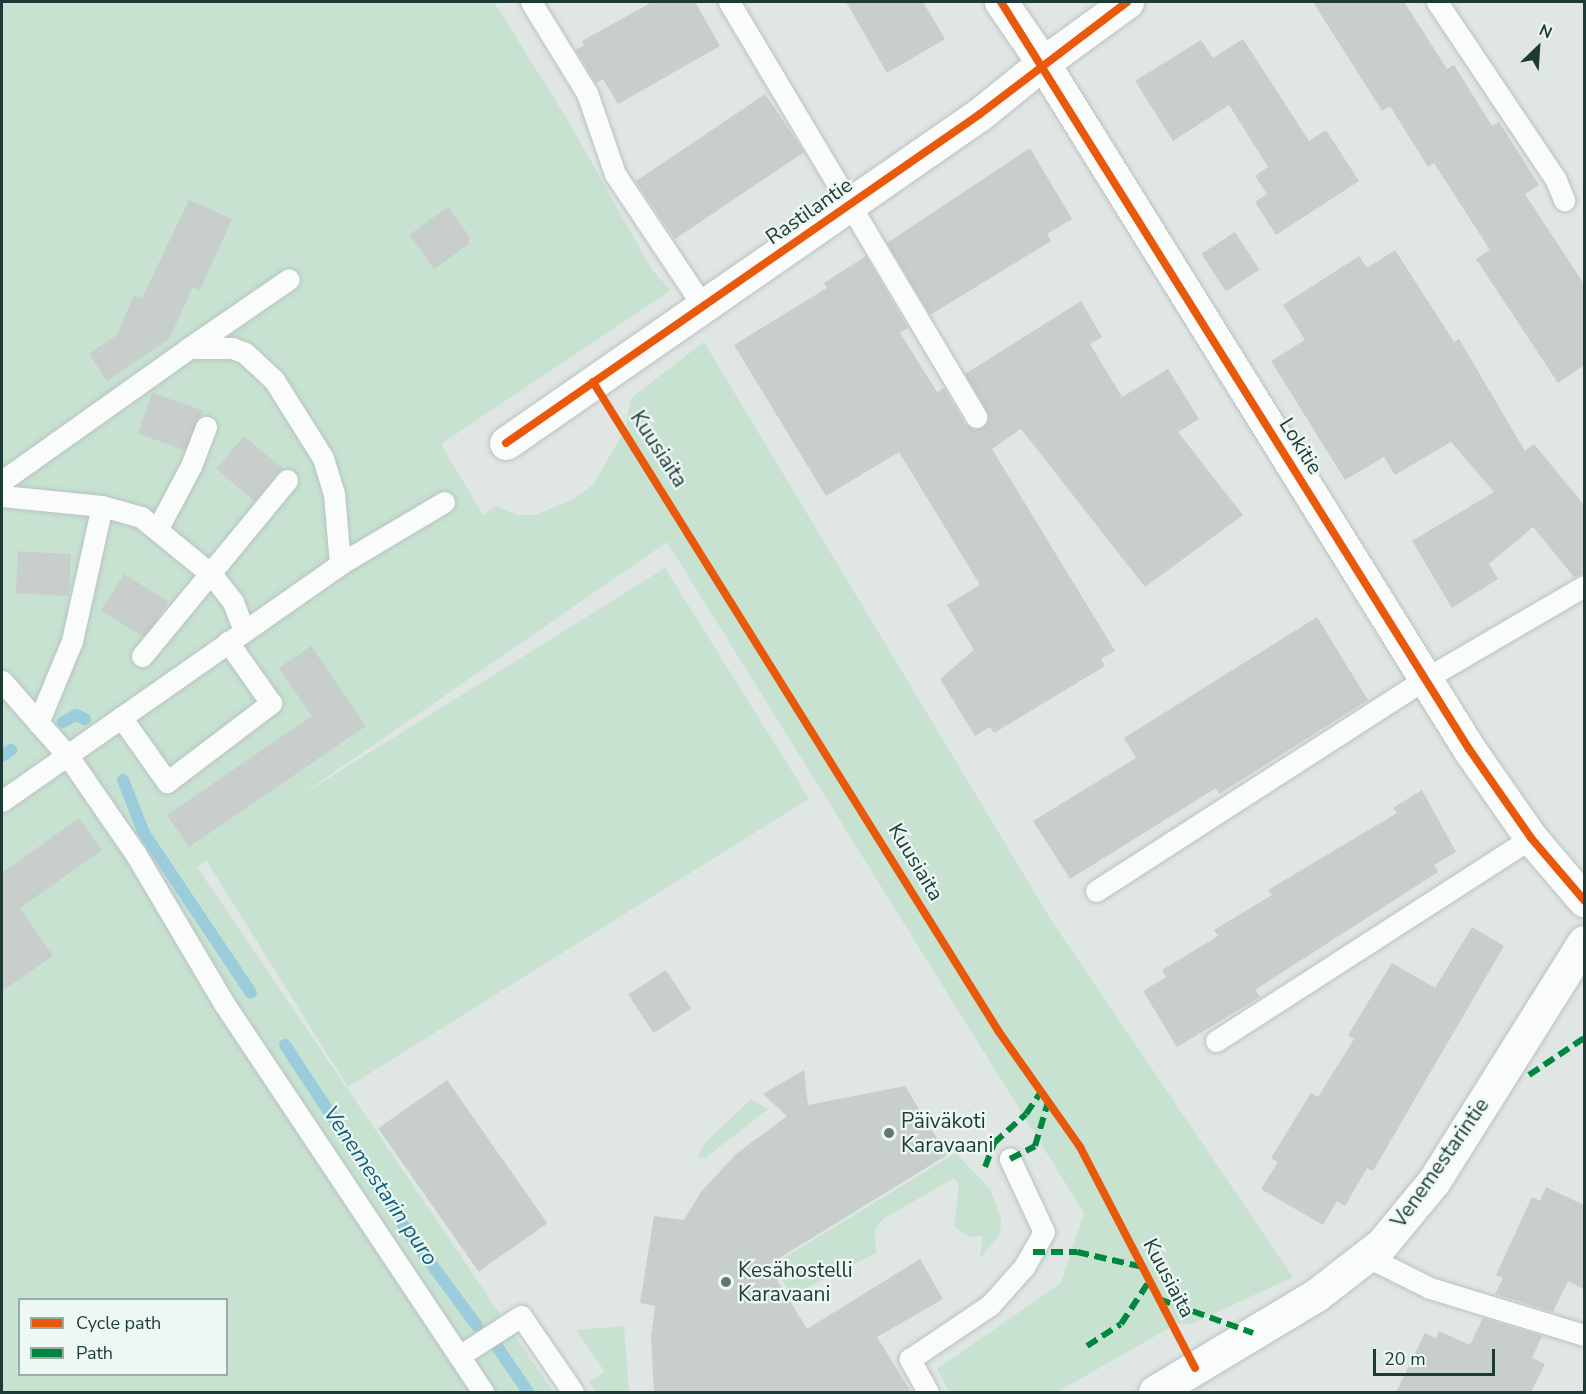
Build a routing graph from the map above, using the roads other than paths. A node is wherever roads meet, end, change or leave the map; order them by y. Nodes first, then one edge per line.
1 (531, 2) edge
2 (729, 2) edge
3 (1001, 2) edge
4 (1127, 2) edge
5 (1437, 2) edge
6 (1043, 63) junction
7 (1564, 200) dead end
8 (849, 205) junction
9 (289, 279) dead end
10 (703, 306) junction
11 (189, 348) junction
12 (976, 417) dead end
13 (206, 427) dead end
14 (506, 443) dead end
15 (288, 480) dead end
16 (2, 481) edge
17 (2, 496) edge
18 (444, 502) dead end
19 (102, 506) junction
20 (158, 528) junction
21 (340, 564) junction
22 (212, 575) junction
23 (1584, 586) edge
24 (236, 636) junction
25 (142, 656) dead end
26 (1425, 679) junction
27 (2, 681) edge
28 (121, 717) junction
29 (38, 723) junction
30 (68, 756) junction
31 (2, 801) edge
32 (1531, 838) junction
33 (1096, 891) dead end
34 (1584, 900) edge
35 (1584, 942) edge
36 (1216, 1041) dead end
37 (1010, 1159) dead end
38 (1368, 1257) junction
39 (1584, 1335) edge
40 (459, 1356) junction
41 (483, 1392) edge
42 (573, 1392) edge
43 (928, 1392) edge
44 (1155, 1392) edge

1 - 10 lane
2 - 8 lane
3 - 6 street, Lokitie
4 - 6 street, Rastilantie
5 - 7 lane
6 - 8 street, Rastilantie
6 - 26 street, Lokitie
8 - 10 street, Rastilantie
8 - 12 lane
9 - 11 lane
10 - 14 street, Rastilantie
11 - 16 lane
11 - 21 lane
13 - 20 lane
15 - 22 lane
17 - 19 lane
18 - 21 lane
19 - 20 lane
19 - 29 lane
20 - 22 lane
21 - 24 lane
22 - 24 lane
22 - 25 lane
23 - 26 lane
24 - 28 lane
24 - 28 lane
26 - 32 street, Lokitie
26 - 33 lane
27 - 29 lane
28 - 30 lane
29 - 30 lane
30 - 31 lane
30 - 40 lane
32 - 34 street, Lokitie
32 - 36 lane
35 - 38 street, Venemestarintie
37 - 43 lane
38 - 39 lane
38 - 44 street, Venemestarintie
40 - 41 lane
40 - 42 lane

